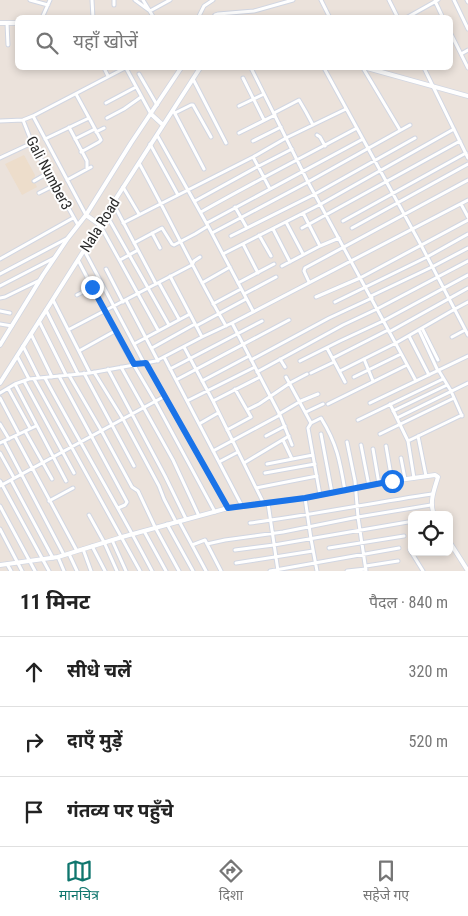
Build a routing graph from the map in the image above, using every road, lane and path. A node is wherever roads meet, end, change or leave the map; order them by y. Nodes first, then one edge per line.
1 (30, 0) edge
2 (50, 0) edge
3 (92, 0) edge
4 (114, 0) edge
5 (135, 0) edge
6 (143, 0) edge
7 (170, 0) edge
8 (203, 0) edge
9 (213, 0) edge
10 (293, 0) edge
11 (321, 0) edge
12 (389, 0) edge
13 (436, 0) edge
14 (454, 0) edge
15 (48, 5) junction
16 (114, 5) dead end
17 (205, 5) junction
18 (150, 11) junction
19 (43, 15) edge
20 (93, 15) edge
21 (152, 15) edge
22 (200, 15) edge
23 (216, 15) edge
24 (328, 15) edge
25 (396, 15) edge
26 (411, 15) edge
27 (443, 15) edge
28 (0, 23) edge
29 (8, 23) junction
30 (15, 23) edge
31 (468, 29) edge
32 (453, 38) edge
33 (8, 45) dead end
34 (468, 50) edge
35 (461, 54) junction
36 (468, 68) edge
37 (105, 70) edge
38 (121, 70) edge
39 (126, 70) edge
40 (180, 70) edge
41 (199, 70) edge
42 (252, 70) edge
43 (325, 70) edge
44 (366, 70) edge
45 (372, 70) edge
46 (425, 70) edge
47 (139, 74) dead end
48 (108, 76) junction
49 (193, 78) junction
50 (243, 78) dead end
51 (136, 87) junction
52 (435, 88) junction
53 (76, 94) junction
54 (264, 94) junction
55 (468, 96) edge
56 (141, 97) junction
57 (254, 99) junction
58 (106, 103) dead end
59 (157, 105) junction
60 (240, 106) dead end
61 (346, 109) junction
62 (174, 111) junction
63 (151, 114) junction
64 (275, 115) junction
65 (33, 116) junction
66 (89, 118) junction
67 (107, 118) dead end
68 (23, 120) junction
69 (264, 120) junction
70 (0, 121) edge
71 (162, 124) junction
72 (410, 124) dead end
73 (312, 125) junction
74 (69, 127) junction
75 (281, 127) junction
76 (104, 128) dead end
77 (357, 128) junction
78 (454, 129) junction
79 (400, 130) junction
80 (96, 131) junction
81 (239, 133) dead end
82 (157, 134) junction
83 (316, 135) dead end
84 (211, 137) dead end
85 (286, 138) junction
86 (415, 138) dead end
87 (45, 139) junction
88 (76, 139) junction
89 (363, 139) junction
90 (253, 141) dead end
91 (460, 142) junction
92 (32, 143) junction
93 (226, 143) dead end
94 (150, 144) junction
95 (325, 146) junction
96 (368, 148) junction
97 (292, 149) junction
98 (466, 150) edge
99 (82, 152) junction
100 (253, 157) junction
101 (0, 158) edge
102 (468, 158) edge
103 (298, 160) junction
104 (374, 160) junction
105 (139, 162) junction
106 (468, 164) edge
107 (257, 167) junction
108 (204, 169) dead end
109 (303, 171) junction
110 (380, 171) junction
111 (48, 173) junction
112 (263, 177) junction
113 (67, 180) junction
114 (468, 180) edge
115 (34, 181) dead end
116 (308, 182) junction
117 (386, 182) junction
118 (55, 185) junction
119 (123, 186) junction
120 (270, 189) junction
121 (188, 190) junction
122 (40, 193) dead end
123 (392, 193) junction
124 (315, 194) junction
125 (178, 195) junction
126 (468, 200) edge
127 (195, 201) junction
128 (113, 203) junction
129 (161, 203) junction
130 (398, 203) junction
131 (321, 204) junction
132 (460, 204) junction
133 (235, 208) junction
134 (201, 212) junction
135 (106, 214) junction
136 (139, 214) junction
137 (303, 214) junction
138 (326, 214) junction
139 (404, 214) junction
140 (87, 216) junction
141 (73, 218) junction
142 (240, 218) junction
143 (468, 219) edge
144 (343, 221) dead end
145 (286, 222) junction
146 (124, 223) junction
147 (99, 224) junction
148 (208, 224) junction
149 (308, 224) junction
150 (78, 225) junction
151 (247, 228) junction
152 (302, 228) dead end
153 (352, 228) dead end
154 (273, 229) junction
155 (412, 230) junction
156 (152, 233) junction
157 (212, 233) junction
158 (468, 234) edge
159 (259, 235) junction
160 (231, 236) dead end
161 (68, 238) junction
162 (339, 238) junction
163 (180, 242) junction
164 (134, 243) junction
165 (243, 244) junction
166 (421, 245) junction
167 (320, 246) junction
168 (344, 247) junction
169 (160, 248) dead end
170 (468, 248) edge
171 (84, 250) junction
172 (138, 250) junction
173 (223, 254) junction
174 (303, 254) junction
175 (128, 255) junction
176 (271, 256) dead end
177 (200, 257) dead end
178 (427, 257) junction
179 (0, 258) edge
180 (54, 258) junction
181 (78, 260) junction
182 (120, 260) junction
183 (351, 260) junction
184 (468, 261) edge
185 (290, 262) junction
186 (274, 264) dead end
187 (192, 265) junction
188 (282, 266) dead end
189 (230, 267) junction
190 (432, 267) junction
191 (106, 269) dead end
192 (258, 272) junction
193 (0, 274) edge
194 (468, 275) edge
195 (170, 276) junction
196 (276, 277) dead end
197 (438, 277) junction
198 (360, 278) junction
199 (40, 280) junction
200 (309, 282) junction
201 (157, 283) junction
202 (202, 283) junction
203 (238, 283) junction
204 (0, 286) edge
205 (92, 287) junction
206 (366, 288) junction
207 (444, 288) junction
208 (468, 288) edge
209 (149, 289) junction
210 (241, 289) junction
211 (139, 294) junction
212 (244, 294) junction
213 (77, 295) dead end
214 (316, 297) dead end
215 (0, 298) edge
216 (371, 298) junction
217 (449, 298) junction
218 (52, 299) junction
219 (246, 299) junction
220 (125, 301) junction
221 (335, 302) dead end
222 (468, 302) edge
223 (213, 304) junction
224 (114, 306) junction
225 (377, 309) junction
226 (454, 309) junction
227 (46, 310) junction
228 (0, 311) edge
229 (105, 311) junction
230 (253, 312) junction
231 (10, 313) dead end
232 (190, 314) junction
233 (218, 314) junction
234 (180, 319) junction
235 (289, 320) dead end
236 (39, 321) junction
237 (262, 321) dead end
238 (384, 321) junction
239 (232, 323) junction
240 (0, 324) edge
241 (169, 325) junction
242 (196, 325) junction
243 (12, 326) junction
244 (226, 326) junction
245 (420, 329) junction
246 (68, 330) junction
247 (158, 330) junction
248 (465, 330) junction
249 (115, 331) junction
250 (389, 331) junction
251 (31, 334) junction
252 (237, 334) junction
253 (468, 334) edge
254 (408, 336) junction
255 (146, 337) junction
256 (202, 337) junction
257 (452, 337) dead end
258 (2, 339) edge
259 (396, 343) junction
260 (134, 344) junction
261 (243, 344) junction
262 (0, 345) edge
263 (23, 345) junction
264 (184, 347) junction
265 (152, 348) junction
266 (327, 348) junction
267 (79, 351) junction
268 (401, 354) junction
269 (17, 356) junction
270 (249, 356) junction
271 (468, 356) edge
272 (164, 357) junction
273 (190, 358) junction
274 (280, 359) junction
275 (364, 359) junction
276 (251, 360) junction
277 (334, 360) junction
278 (438, 360) dead end
279 (158, 361) junction
280 (300, 361) dead end
281 (145, 363) junction
282 (134, 364) junction
283 (407, 365) junction
284 (121, 367) junction
285 (255, 367) junction
286 (284, 367) dead end
287 (170, 369) junction
288 (108, 370) junction
289 (196, 370) junction
290 (368, 370) junction
291 (340, 371) junction
292 (438, 371) junction
293 (92, 372) junction
294 (257, 372) junction
295 (84, 373) junction
296 (78, 374) junction
297 (68, 375) junction
298 (429, 375) junction
299 (59, 376) junction
300 (52, 377) junction
301 (260, 377) junction
302 (286, 377) dead end
303 (354, 377) dead end
304 (39, 378) junction
305 (45, 378) junction
306 (32, 379) junction
307 (443, 379) junction
308 (24, 380) junction
309 (176, 380) junction
310 (202, 381) junction
311 (373, 381) junction
312 (416, 381) junction
313 (290, 382) junction
314 (345, 382) dead end
315 (0, 383) edge
316 (468, 383) edge
317 (15, 384) junction
318 (447, 385) junction
319 (8, 388) junction
320 (235, 389) junction
321 (207, 390) junction
322 (451, 391) junction
323 (0, 393) edge
324 (318, 394) dead end
325 (165, 396) junction
326 (270, 396) junction
327 (0, 398) edge
328 (454, 398) junction
329 (155, 401) junction
330 (187, 401) junction
331 (213, 401) junction
332 (300, 402) junction
333 (370, 403) dead end
334 (390, 404) junction
335 (144, 408) junction
336 (247, 410) junction
337 (393, 410) junction
338 (306, 412) junction
339 (218, 413) junction
340 (132, 414) junction
341 (279, 414) junction
342 (397, 418) junction
343 (122, 420) junction
344 (358, 420) dead end
345 (311, 423) junction
346 (0, 424) edge
347 (199, 424) junction
348 (400, 424) junction
349 (112, 425) junction
350 (36, 426) junction
351 (285, 426) junction
352 (30, 428) junction
353 (25, 430) junction
354 (101, 430) junction
355 (227, 430) junction
356 (19, 434) junction
357 (321, 434) dead end
358 (380, 434) dead end
359 (14, 436) junction
360 (91, 436) junction
361 (266, 436) dead end
362 (289, 436) junction
363 (418, 436) junction
364 (9, 439) junction
365 (283, 440) junction
366 (408, 440) junction
367 (232, 441) junction
368 (2, 442) edge
369 (80, 442) junction
370 (347, 442) dead end
371 (292, 445) dead end
372 (361, 446) dead end
373 (386, 446) dead end
374 (70, 447) junction
375 (374, 449) dead end
376 (63, 451) junction
377 (214, 451) junction
378 (238, 452) junction
379 (0, 453) edge
380 (313, 456) junction
381 (53, 457) junction
382 (401, 458) dead end
383 (292, 459) junction
384 (43, 462) junction
385 (219, 462) junction
386 (244, 463) junction
387 (267, 464) dead end
388 (315, 464) junction
389 (134, 466) dead end
390 (32, 468) junction
391 (74, 473) dead end
392 (265, 473) dead end
393 (22, 475) junction
394 (317, 476) junction
395 (426, 476) junction
396 (414, 478) junction
397 (12, 479) junction
398 (52, 479) dead end
399 (405, 479) junction
400 (0, 481) edge
401 (66, 481) dead end
402 (392, 481) junction
403 (380, 484) junction
404 (1, 486) edge
405 (369, 486) junction
406 (73, 488) dead end
407 (256, 488) junction
408 (356, 489) junction
409 (345, 491) junction
410 (332, 493) junction
411 (432, 494) junction
412 (320, 495) junction
413 (305, 498) junction
414 (49, 501) junction
415 (266, 503) junction
416 (0, 506) edge
417 (242, 506) junction
418 (357, 506) junction
419 (431, 506) junction
420 (118, 508) junction
421 (228, 508) junction
422 (433, 511) edge
423 (215, 512) junction
424 (89, 515) dead end
425 (307, 515) junction
426 (199, 516) junction
427 (358, 517) junction
428 (186, 519) junction
429 (271, 521) junction
430 (177, 522) junction
431 (408, 522) dead end
432 (250, 523) dead end
433 (168, 524) junction
434 (155, 527) junction
435 (309, 527) junction
436 (0, 529) edge
437 (144, 531) junction
438 (360, 531) junction
439 (133, 534) junction
440 (272, 534) junction
441 (404, 536) dead end
442 (122, 537) junction
443 (311, 539) junction
444 (112, 540) junction
445 (104, 542) junction
446 (362, 543) junction
447 (208, 544) junction
448 (192, 545) junction
449 (274, 545) junction
450 (92, 546) junction
451 (453, 547) edge
452 (329, 548) dead end
453 (399, 548) dead end
454 (83, 549) junction
455 (234, 550) dead end
456 (77, 551) junction
457 (313, 551) junction
458 (66, 554) junction
459 (364, 555) junction
460 (414, 556) edge
461 (55, 557) junction
462 (276, 557) junction
463 (44, 560) junction
464 (30, 561) junction
465 (398, 561) dead end
466 (18, 562) junction
467 (7, 563) junction
468 (236, 563) dead end
469 (315, 563) junction
470 (0, 565) edge
471 (366, 568) edge
472 (278, 570) edge
473 (11, 571) edge
474 (22, 571) edge
475 (35, 571) edge
476 (49, 571) edge
477 (64, 571) edge
478 (77, 571) edge
479 (91, 571) edge
480 (104, 571) edge
481 (117, 571) edge
482 (126, 571) edge
483 (140, 571) edge
484 (152, 571) edge
485 (166, 571) edge
486 (179, 571) edge
487 (193, 571) edge
488 (206, 571) edge
489 (221, 571) edge
490 (270, 571) edge
491 (317, 571) edge
492 (346, 571) edge
493 (423, 571) edge
494 (468, 571) edge

1 - 15 street
2 - 15 street
3 - 20 street
4 - 16 street
5 - 18 street
6 - 18 street
7 - 18 street
8 - 17 street
9 - 17 street
10 - 23 street
11 - 24 street
12 - 25 street
13 - 26 street
13 - 27 street
14 - 31 street
15 - 19 street
17 - 22 street
18 - 21 street
28 - 29 street
29 - 30 street
29 - 33 street
32 - 35 street
34 - 35 street
35 - 36 street
37 - 48 street
38 - 48 street
39 - 51 street
40 - 59 street
41 - 49 street, Nala Road
42 - 54 street
43 - 61 street
44 - 79 street
45 - 52 street
46 - 52 street
47 - 59 street
48 - 53 street
49 - 62 street, Nala Road
49 - 93 street
50 - 57 street
51 - 56 street
51 - 58 street
52 - 55 street
52 - 78 street
53 - 65 street
53 - 66 street
54 - 57 street
54 - 64 street
56 - 63 street
56 - 67 street
57 - 60 street
57 - 69 street
59 - 63 street
61 - 73 street
61 - 77 street
62 - 71 street, Nala Road
62 - 84 street
62 - 108 street
63 - 71 street
63 - 140 street
64 - 69 street
64 - 73 street
64 - 75 street
65 - 68 street
65 - 87 street
66 - 74 street
66 - 80 street
68 - 70 street
68 - 92 street, Gali Number3
69 - 81 street
71 - 82 street, Nala Road
72 - 79 street
73 - 85 street
74 - 87 street
74 - 88 street
75 - 85 street
75 - 90 street
76 - 80 street
77 - 89 street
77 - 95 street
78 - 91 street
78 - 110 street
79 - 96 street
80 - 88 street
80 - 99 street
82 - 94 street, Nala Road
82 - 121 street
83 - 95 street
85 - 97 street
85 - 100 street
86 - 104 street
87 - 113 street
88 - 99 street
89 - 96 street
89 - 109 street
91 - 98 street
91 - 117 street
92 - 101 street
92 - 111 street, Gali Number3
94 - 105 street, Nala Road
94 - 125 street
95 - 103 street
96 - 104 street
96 - 116 street
97 - 103 street
97 - 107 street
98 - 102 street
98 - 123 street
99 - 113 street
100 - 107 street
100 - 121 street
103 - 109 street
103 - 112 street
104 - 110 street
104 - 124 street
105 - 119 street, Nala Road
105 - 129 street
106 - 130 street
107 - 112 street
107 - 127 street
109 - 116 street
109 - 120 street
110 - 117 street
110 - 131 street
111 - 115 street
111 - 118 street, Gali Number3
112 - 120 street
112 - 134 street
113 - 140 street
114 - 139 street
116 - 124 street
116 - 142 street
117 - 123 street
117 - 138 street
118 - 122 street
118 - 141 street, Gali Number3
119 - 128 street, Nala Road
119 - 136 street
120 - 133 street
121 - 125 street
121 - 127 street
123 - 130 street
123 - 144 street
124 - 131 street
124 - 151 street
125 - 129 street
126 - 132 street
127 - 134 street
128 - 135 street, Nala Road
128 - 146 street
129 - 136 street
129 - 163 street
130 - 139 street
130 - 153 street
131 - 137 street
131 - 138 street
132 - 143 street
132 - 155 street
133 - 142 street
133 - 148 street
134 - 148 street
135 - 147 street, Nala Road
135 - 175 street
136 - 146 street
137 - 145 street
137 - 149 street
138 - 149 street
138 - 162 street
139 - 155 street
139 - 168 street
140 - 147 street
140 - 150 street
141 - 150 street, Gali Number3
141 - 179 street
142 - 151 street
142 - 157 street
143 - 166 street
145 - 154 street
145 - 174 street
146 - 164 street
147 - 171 street, Nala Road
147 - 182 street
148 - 157 street
148 - 163 street
149 - 152 street
149 - 167 street
150 - 161 street
151 - 160 street
154 - 159 street
154 - 185 street
155 - 166 street
155 - 183 street
156 - 163 street
156 - 164 street
156 - 169 street
157 - 173 street
158 - 178 street
159 - 165 street
159 - 176 street
161 - 180 street
161 - 193 street
162 - 167 street
162 - 168 street
163 - 187 street
164 - 172 street
165 - 173 street
165 - 192 street
166 - 178 street
166 - 198 street
167 - 174 street
168 - 183 street
168 - 200 street
170 - 190 street
171 - 181 street, Nala Road
171 - 224 street
172 - 175 street
172 - 201 street
173 - 189 street
174 - 185 street
175 - 182 street
175 - 209 street
177 - 187 street
178 - 190 street
178 - 206 street
180 - 199 street
180 - 204 street
181 - 205 street
181 - 218 street, Nala Road
182 - 211 street
183 - 198 street
183 - 200 street
184 - 197 street
185 - 188 street
186 - 192 street
187 - 195 street
187 - 202 street
189 - 202 street
189 - 203 street
190 - 197 street
190 - 216 street
191 - 220 street
192 - 203 street
194 - 207 street
195 - 201 street
195 - 232 street
196 - 212 street
197 - 207 street
197 - 225 street
198 - 206 street
198 - 214 street
199 - 215 street
199 - 243 street
200 - 230 street
201 - 209 street
201 - 234 street
202 - 223 street
203 - 210 street
205 - 213 street
205 - 229 street
206 - 216 street
206 - 221 street
207 - 217 street
207 - 238 street
208 - 217 street
209 - 211 street
209 - 241 street
210 - 212 street
210 - 223 street
211 - 220 street
211 - 247 street
212 - 219 street
216 - 225 street
216 - 276 street
217 - 226 street
217 - 250 street
218 - 227 street, Nala Road
218 - 246 street
219 - 230 street
219 - 233 street
220 - 224 street
220 - 255 street
222 - 226 street
223 - 233 street
224 - 229 street
224 - 260 street
225 - 238 street
225 - 274 street
226 - 245 street
226 - 248 street
227 - 236 street, Nala Road
227 - 296 street
228 - 231 street
229 - 246 street
229 - 249 street
230 - 239 street
232 - 234 street
232 - 242 street
233 - 242 street
233 - 244 street
234 - 241 street
235 - 261 street
236 - 251 street, Nala Road
236 - 297 street
237 - 252 street
238 - 250 street
238 - 266 street
239 - 244 street
239 - 252 street
240 - 243 street
241 - 247 street
242 - 256 street
242 - 265 street
243 - 258 street
244 - 256 street
245 - 254 street
245 - 278 street
245 - 292 street
246 - 267 street
247 - 255 street
248 - 253 street
248 - 257 street
249 - 267 street
249 - 282 street
250 - 259 street
250 - 277 street
251 - 263 street, Nala Road
251 - 300 street
252 - 261 street
252 - 273 street
254 - 259 street
254 - 298 street
255 - 260 street
255 - 265 street
256 - 264 street
258 - 262 street
259 - 268 street
259 - 275 street
260 - 281 street
261 - 270 street
261 - 289 street
263 - 269 street, Nala Road
263 - 304 street
264 - 272 street
264 - 273 street
265 - 279 street
266 - 277 street
266 - 280 street
267 - 293 street
268 - 283 street
268 - 290 street
269 - 306 street
269 - 315 street, Nala Road
270 - 276 street
270 - 310 street
271 - 292 street
272 - 279 street
272 - 287 street
273 - 287 street
273 - 289 street
274 - 286 street
274 - 294 street
275 - 290 street
275 - 291 street
276 - 285 street
277 - 291 street
277 - 313 street
279 - 281 street
281 - 282 street
281 - 325 street
282 - 284 street
282 - 329 street
283 - 311 street
283 - 312 street
284 - 288 street
284 - 335 street
285 - 294 street
285 - 321 street
287 - 309 street
288 - 293 street
288 - 340 street
289 - 309 street
289 - 310 street
290 - 303 street
290 - 311 street
291 - 314 street
292 - 298 street
292 - 307 street
293 - 295 street
293 - 343 street
294 - 301 street
295 - 296 street
295 - 349 street
296 - 297 street
297 - 299 street
297 - 354 street
298 - 312 street
299 - 300 street
299 - 360 street
300 - 305 street
301 - 320 street
301 - 326 street
302 - 313 street
304 - 305 street
304 - 306 street
305 - 369 street
306 - 308 street
306 - 374 street
307 - 318 street
307 - 334 street
308 - 317 street
308 - 376 street
309 - 330 street
310 - 321 street
311 - 338 street
312 - 333 street
313 - 326 street
313 - 332 street
316 - 322 street
317 - 319 street
317 - 350 street
318 - 322 street
318 - 337 street
319 - 323 street
319 - 352 street
320 - 331 street
320 - 336 street
321 - 330 street
321 - 331 street
322 - 328 street
322 - 342 street
324 - 332 street
325 - 329 street
325 - 421 street
326 - 336 street
326 - 341 street
327 - 356 street
328 - 348 street
328 - 363 street
329 - 335 street
329 - 423 street
330 - 347 street
331 - 339 street
332 - 338 street
332 - 341 street
334 - 337 street
334 - 344 street
335 - 340 street
335 - 426 street
336 - 355 street
337 - 342 street
338 - 345 street
339 - 347 street
339 - 355 street
340 - 343 street
340 - 428 street
341 - 351 street
341 - 367 street
342 - 348 street
343 - 349 street
343 - 430 street
345 - 380 street
345 - 409 street
346 - 364 street
347 - 377 street
348 - 358 street
348 - 366 street
349 - 354 street
349 - 389 street
350 - 352 street
350 - 381 street
351 - 361 street
351 - 362 street
352 - 353 street
353 - 356 street
353 - 384 street
354 - 360 street
354 - 434 street
355 - 367 street
356 - 359 street
357 - 410 street
359 - 364 street
359 - 390 street
360 - 369 street
360 - 420 street
362 - 365 street
362 - 371 street
363 - 366 street
363 - 395 street
364 - 368 street
365 - 383 street
365 - 386 street
366 - 396 street
367 - 377 street
367 - 378 street
368 - 393 street
369 - 374 street
369 - 420 street
370 - 408 street
372 - 405 street
373 - 402 street
374 - 376 street
374 - 442 street
375 - 403 street
376 - 381 street
376 - 391 street
377 - 385 street
378 - 385 street
378 - 386 street
379 - 397 street
380 - 383 street
380 - 388 street
381 - 384 street
381 - 401 street
382 - 399 street
383 - 387 street
384 - 390 street
384 - 398 street
385 - 417 street
386 - 407 street
388 - 392 street
388 - 394 street
390 - 393 street
390 - 414 street
393 - 397 street
393 - 458 street
394 - 407 street
394 - 412 street
395 - 396 street
395 - 411 street
396 - 399 street
397 - 404 street
397 - 461 street
399 - 402 street
400 - 404 street
402 - 403 street
403 - 405 street
404 - 463 street
405 - 408 street
406 - 414 street
407 - 415 street
408 - 409 street
408 - 418 street
409 - 410 street
410 - 412 street
411 - 418 street
411 - 419 street
412 - 413 street
413 - 415 street
413 - 425 street
414 - 456 street
415 - 417 street
415 - 429 street
416 - 464 street
417 - 421 street
418 - 425 street
418 - 427 street
419 - 422 street
419 - 427 street
420 - 439 street
421 - 423 street
423 - 426 street
424 - 445 street
425 - 429 street
425 - 435 street
426 - 428 street
427 - 435 street
427 - 438 street
428 - 430 street
429 - 432 street
429 - 440 street
430 - 433 street
430 - 448 street
431 - 438 street
433 - 434 street
433 - 487 street
434 - 437 street
434 - 486 street
435 - 440 street
435 - 443 street
436 - 466 street
437 - 439 street
437 - 485 street
438 - 443 street
438 - 446 street
439 - 442 street
439 - 484 street
440 - 447 street
440 - 449 street
441 - 446 street
442 - 444 street
442 - 483 street
443 - 449 street
443 - 457 street
444 - 445 street
444 - 482 street
445 - 450 street
445 - 481 street
446 - 452 street
446 - 459 street
447 - 448 street
447 - 489 street
448 - 488 street
449 - 455 street
449 - 462 street
450 - 454 street
450 - 480 street
451 - 494 street
453 - 459 street
454 - 456 street
454 - 479 street
456 - 458 street
457 - 462 street
457 - 469 street
458 - 461 street
458 - 478 street
459 - 469 street
459 - 471 street
460 - 493 street
461 - 463 street
461 - 477 street
462 - 468 street
462 - 472 street
463 - 464 street
463 - 476 street
464 - 466 street
464 - 475 street
465 - 471 street
466 - 467 street
466 - 474 street
467 - 470 street
467 - 473 street
469 - 472 street
469 - 491 street
471 - 492 street
472 - 490 street

